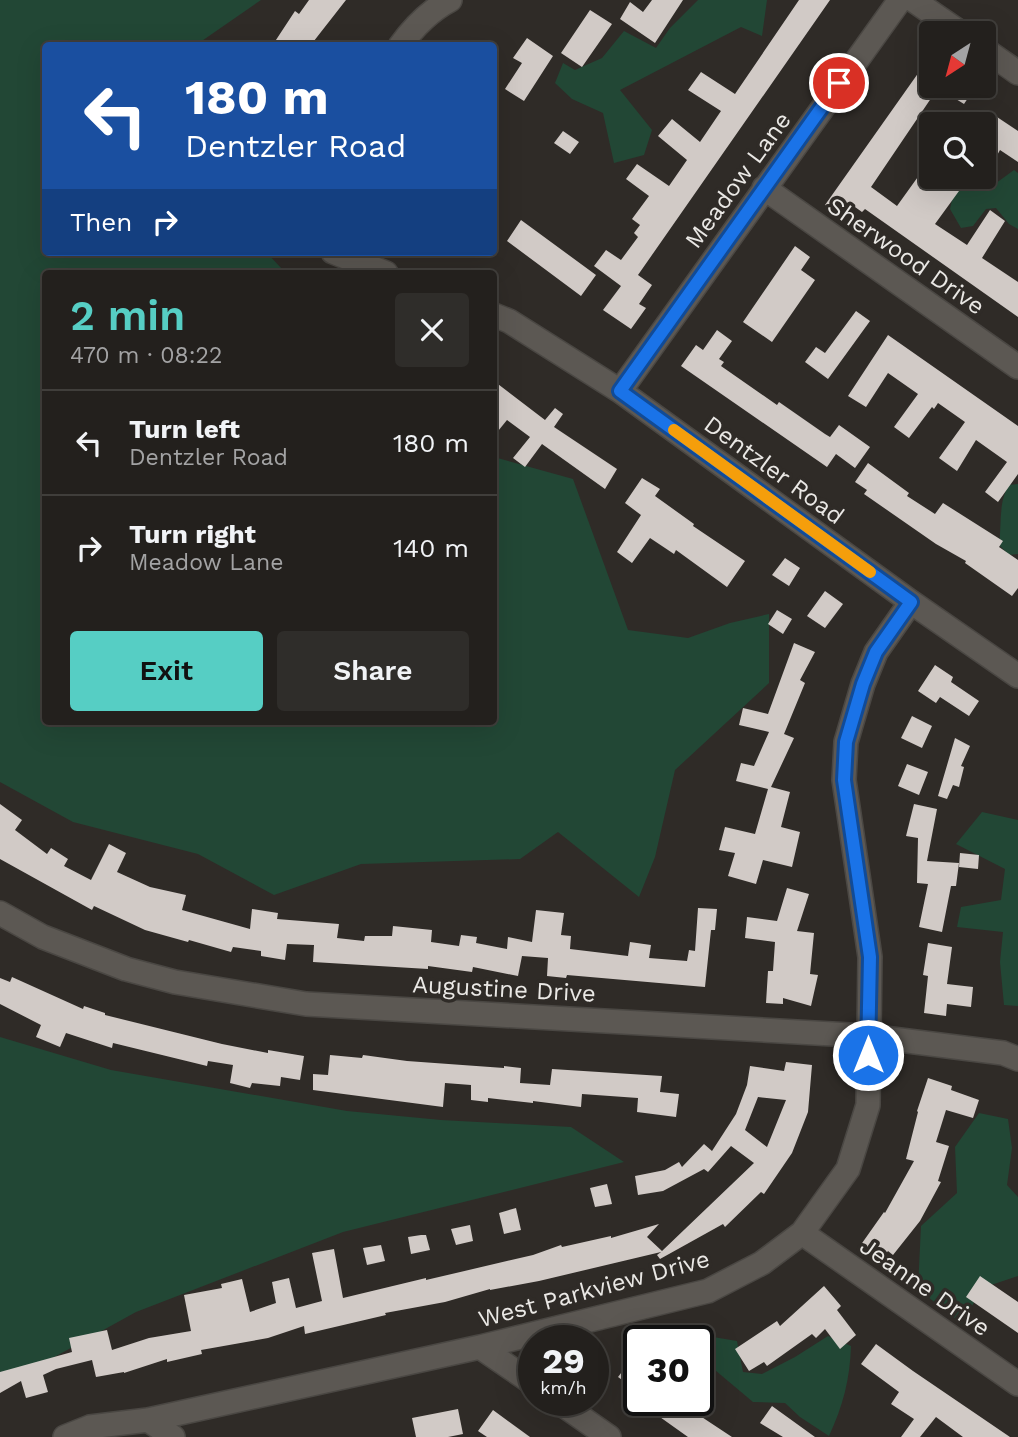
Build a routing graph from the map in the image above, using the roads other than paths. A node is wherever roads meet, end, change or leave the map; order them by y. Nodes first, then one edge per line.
1 (450, 0) edge
2 (900, 0) edge
3 (913, 0) edge
4 (944, 21) edge
5 (403, 42) edge
6 (996, 57) edge
7 (1018, 73) edge
8 (764, 188) junction
9 (343, 256) edge
10 (378, 270) edge
11 (497, 316) edge
12 (1018, 367) edge
13 (620, 391) junction
14 (911, 602) junction
15 (1018, 676) edge
16 (0, 913) edge
17 (868, 1036) junction
18 (1018, 1059) edge
19 (802, 1233) junction
20 (480, 1346) junction
21 (518, 1373) edge
22 (1018, 1384) edge
23 (579, 1416) edge
24 (148, 1420) junction
25 (65, 1437) edge
26 (173, 1437) edge
27 (609, 1437) edge

1 - 5 street
2 - 8 street, Meadow Lane
3 - 4 street
6 - 7 street
8 - 12 street, Sherwood Drive
8 - 13 street, Meadow Lane
9 - 10 street
11 - 13 street, Dentzler Road
13 - 14 street, Dentzler Road
14 - 15 street, Dentzler Road
14 - 17 street, West Parkview Drive
16 - 17 street, Augustine Drive
17 - 18 street, Augustine Drive
17 - 19 street, West Parkview Drive
19 - 20 street, West Parkview Drive
19 - 22 street, Jeanne Drive
20 - 21 street
20 - 24 street, West Parkview Drive
23 - 27 street
24 - 25 street, West Parkview Drive
24 - 26 street

